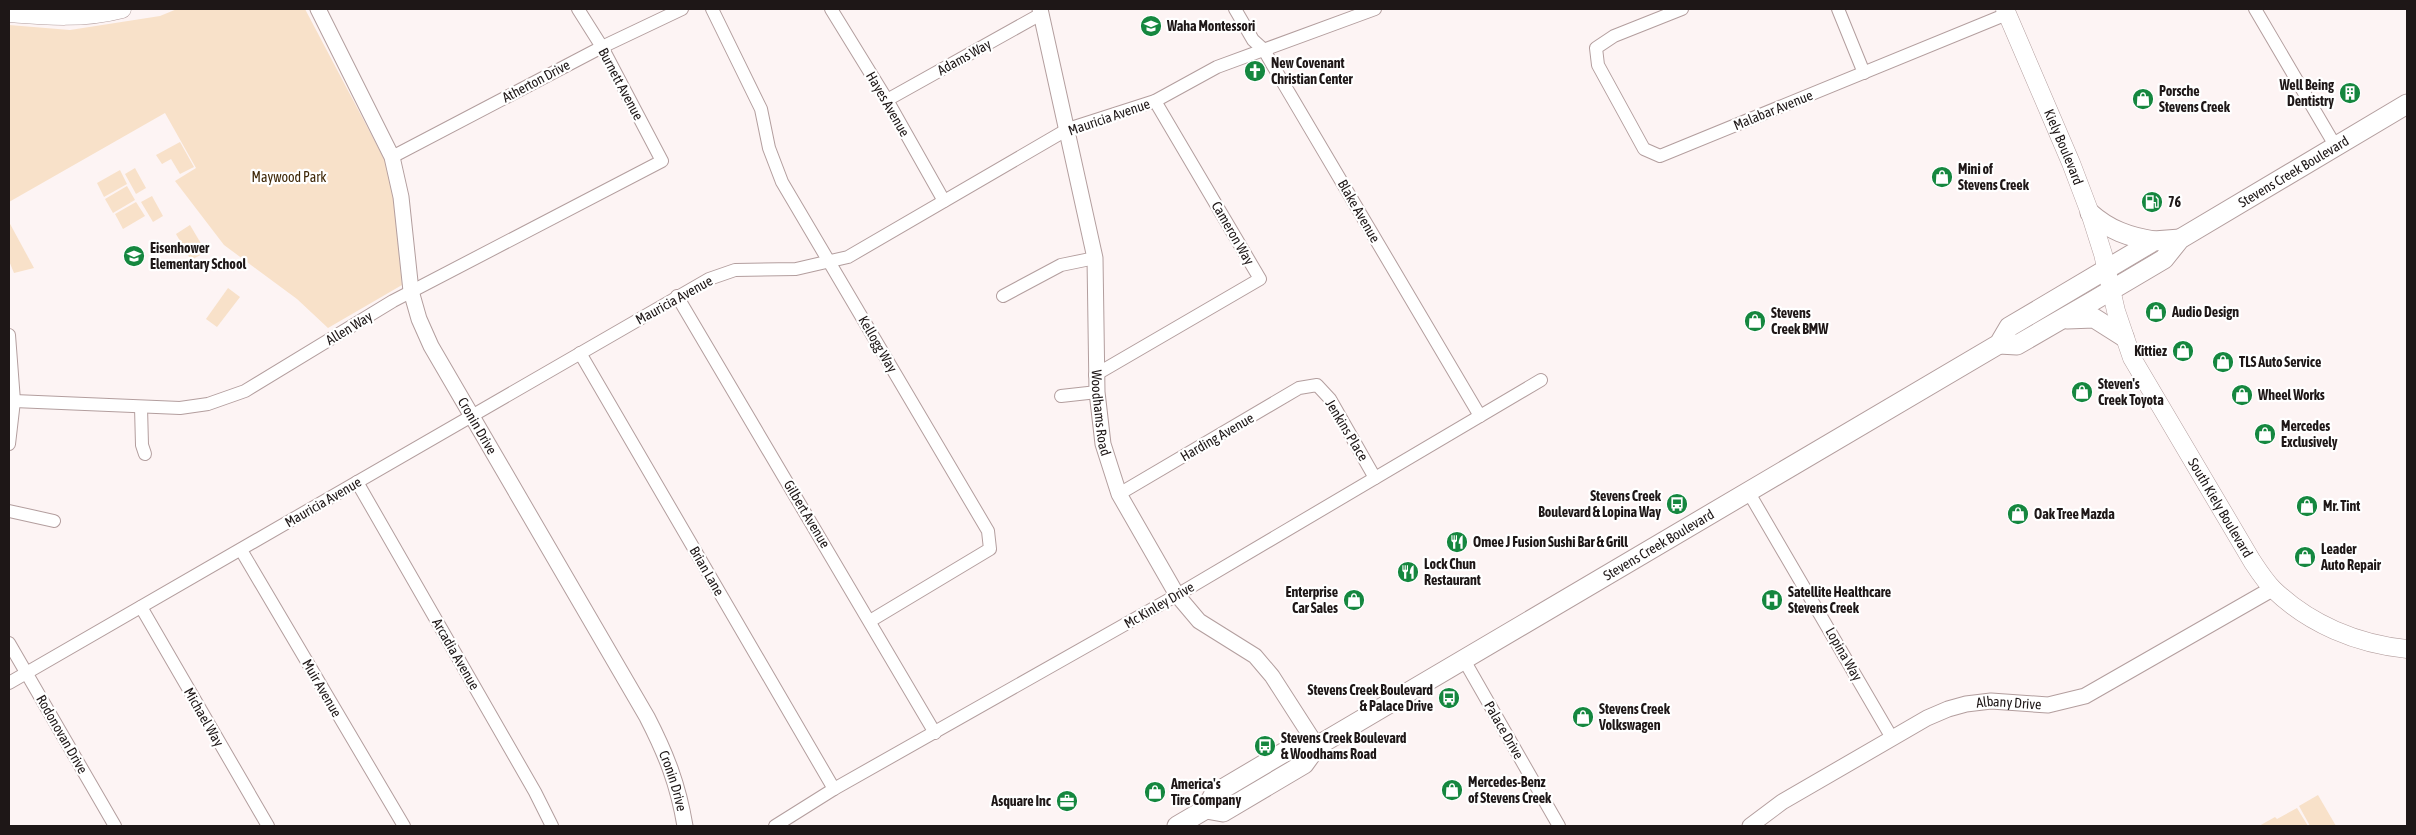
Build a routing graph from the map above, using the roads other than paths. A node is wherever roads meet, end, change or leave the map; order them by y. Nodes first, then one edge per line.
1 (122, 9) edge
2 (318, 9) edge
3 (578, 9) edge
4 (682, 9) edge
5 (712, 9) edge
6 (831, 9) edge
7 (1235, 9) edge
8 (1375, 9) edge
9 (1682, 9) edge
10 (1838, 9) edge
11 (2255, 9) edge
12 (1041, 11) edge
13 (2006, 11) edge
14 (9, 13) edge
15 (602, 47) junction
16 (1264, 50) junction
17 (1864, 73) junction
18 (887, 100) junction
19 (1155, 101) junction
20 (2407, 104) edge
21 (1068, 129) junction
22 (2336, 146) junction
23 (392, 157) junction
24 (662, 160) joint
25 (944, 201) junction
26 (2090, 213) junction
27 (2180, 239) junction
28 (2154, 241) junction
29 (1095, 258) junction
30 (830, 261) junction
31 (2106, 270) junction
32 (2111, 290) junction
33 (411, 291) junction
34 (677, 296) junction
35 (1002, 296) dead end
36 (2058, 321) junction
37 (9, 335) edge
38 (2124, 337) junction
39 (1999, 344) junction
40 (580, 352) junction
41 (1095, 375) junction
42 (1541, 380) dead end
43 (1317, 385) joint
44 (1097, 392) junction
45 (1061, 396) dead end
46 (14, 401) junction
47 (141, 407) junction
48 (471, 416) junction
49 (1480, 416) junction
50 (9, 444) edge
51 (146, 454) dead end
52 (1375, 478) junction
53 (357, 482) junction
54 (1749, 493) junction
55 (1119, 494) junction
56 (9, 512) edge
57 (54, 521) dead end
58 (241, 550) junction
59 (2272, 589) junction
60 (1177, 595) junction
61 (141, 608) junction
62 (870, 621) junction
63 (9, 642) edge
64 (2407, 649) edge
65 (1464, 660) junction
66 (26, 673) junction
67 (9, 683) edge
68 (935, 733) junction
69 (1892, 738) junction
70 (1317, 746) junction
71 (834, 789) junction
72 (115, 826) edge
73 (268, 826) edge
74 (404, 826) edge
75 (552, 826) edge
76 (685, 826) edge
77 (774, 826) edge
78 (1177, 826) edge
79 (1559, 826) edge
80 (1750, 826) edge

1 - 14 main road
2 - 23 street, Cronin Drive
3 - 15 street, Burnett Avenue
4 - 15 street, Atherton Drive
5 - 30 street, Kellogg Way
6 - 18 street, Hayes Avenue
7 - 16 street, Blake Avenue
8 - 16 street, Mauricia Avenue
9 - 17 street, Malabar Avenue
10 - 17 street
11 - 22 street
12 - 18 street, Adams Way
12 - 21 street, Woodhams Road
13 - 17 street, Malabar Avenue
13 - 26 main road, Kiely Boulevard
15 - 23 street, Atherton Drive
15 - 24 street, Burnett Avenue
16 - 19 street, Mauricia Avenue
16 - 49 street, Blake Avenue
18 - 25 street, Hayes Avenue
19 - 21 street, Mauricia Avenue
19 - 41 street, Cameron Way
20 - 22 main road, Stevens Creek Boulevard
21 - 25 street, Mauricia Avenue
21 - 29 street, Woodhams Road
22 - 27 main road, Stevens Creek Boulevard
23 - 33 street, Cronin Drive
24 - 33 street, Allen Way
25 - 30 street, Mauricia Avenue
26 - 28 main road
26 - 31 main road, Kiely Boulevard
27 - 28 main road, Stevens Creek Boulevard
27 - 32 main road, Stevens Creek Boulevard
28 - 31 main road, Stevens Creek Boulevard
29 - 35 street
29 - 41 street, Woodhams Road
30 - 34 street, Mauricia Avenue
30 - 62 street, Kellogg Way
31 - 32 main road, Kiely Boulevard
31 - 39 main road, Stevens Creek Boulevard
32 - 36 main road, Stevens Creek Boulevard
32 - 38 main road, South Kiely Boulevard
33 - 47 street, Allen Way
33 - 48 street, Cronin Drive
34 - 40 street, Mauricia Avenue
34 - 62 street, Gilbert Avenue
36 - 38 main road
36 - 39 main road, Stevens Creek Boulevard
37 - 46 street
38 - 59 main road, South Kiely Boulevard
39 - 54 main road, Stevens Creek Boulevard
40 - 48 street, Mauricia Avenue
40 - 71 street, Brian Lane
41 - 44 street, Woodhams Road
42 - 49 street, Mc Kinley Drive
43 - 52 street, Jenkins Place
43 - 55 street, Harding Avenue
44 - 45 street
44 - 55 street, Woodhams Road
46 - 47 street, Allen Way
46 - 50 street
47 - 51 street
48 - 53 street, Mauricia Avenue
48 - 76 street, Cronin Drive
49 - 52 street, Mc Kinley Drive
52 - 60 street, Mc Kinley Drive
53 - 58 street, Mauricia Avenue
53 - 75 street, Arcadia Avenue
54 - 65 main road, Stevens Creek Boulevard
54 - 69 street, Lopina Way
55 - 60 street, Woodhams Road
56 - 57 street
58 - 61 street, Mauricia Avenue
58 - 74 street, Muir Avenue
59 - 64 main road, South Kiely Boulevard
59 - 69 street, Albany Drive
60 - 68 street, Mc Kinley Drive
60 - 70 street, Woodhams Road
61 - 66 street, Mauricia Avenue
61 - 73 street, Michael Way
62 - 68 street, Gilbert Avenue
63 - 66 street, Rodonovan Drive
65 - 70 main road, Stevens Creek Boulevard
65 - 79 street, Palace Drive
66 - 67 street, Mauricia Avenue
66 - 72 street, Rodonovan Drive
68 - 71 street, Mc Kinley Drive
69 - 80 street, Albany Drive
70 - 78 main road, Stevens Creek Boulevard
71 - 77 street, Mc Kinley Drive

